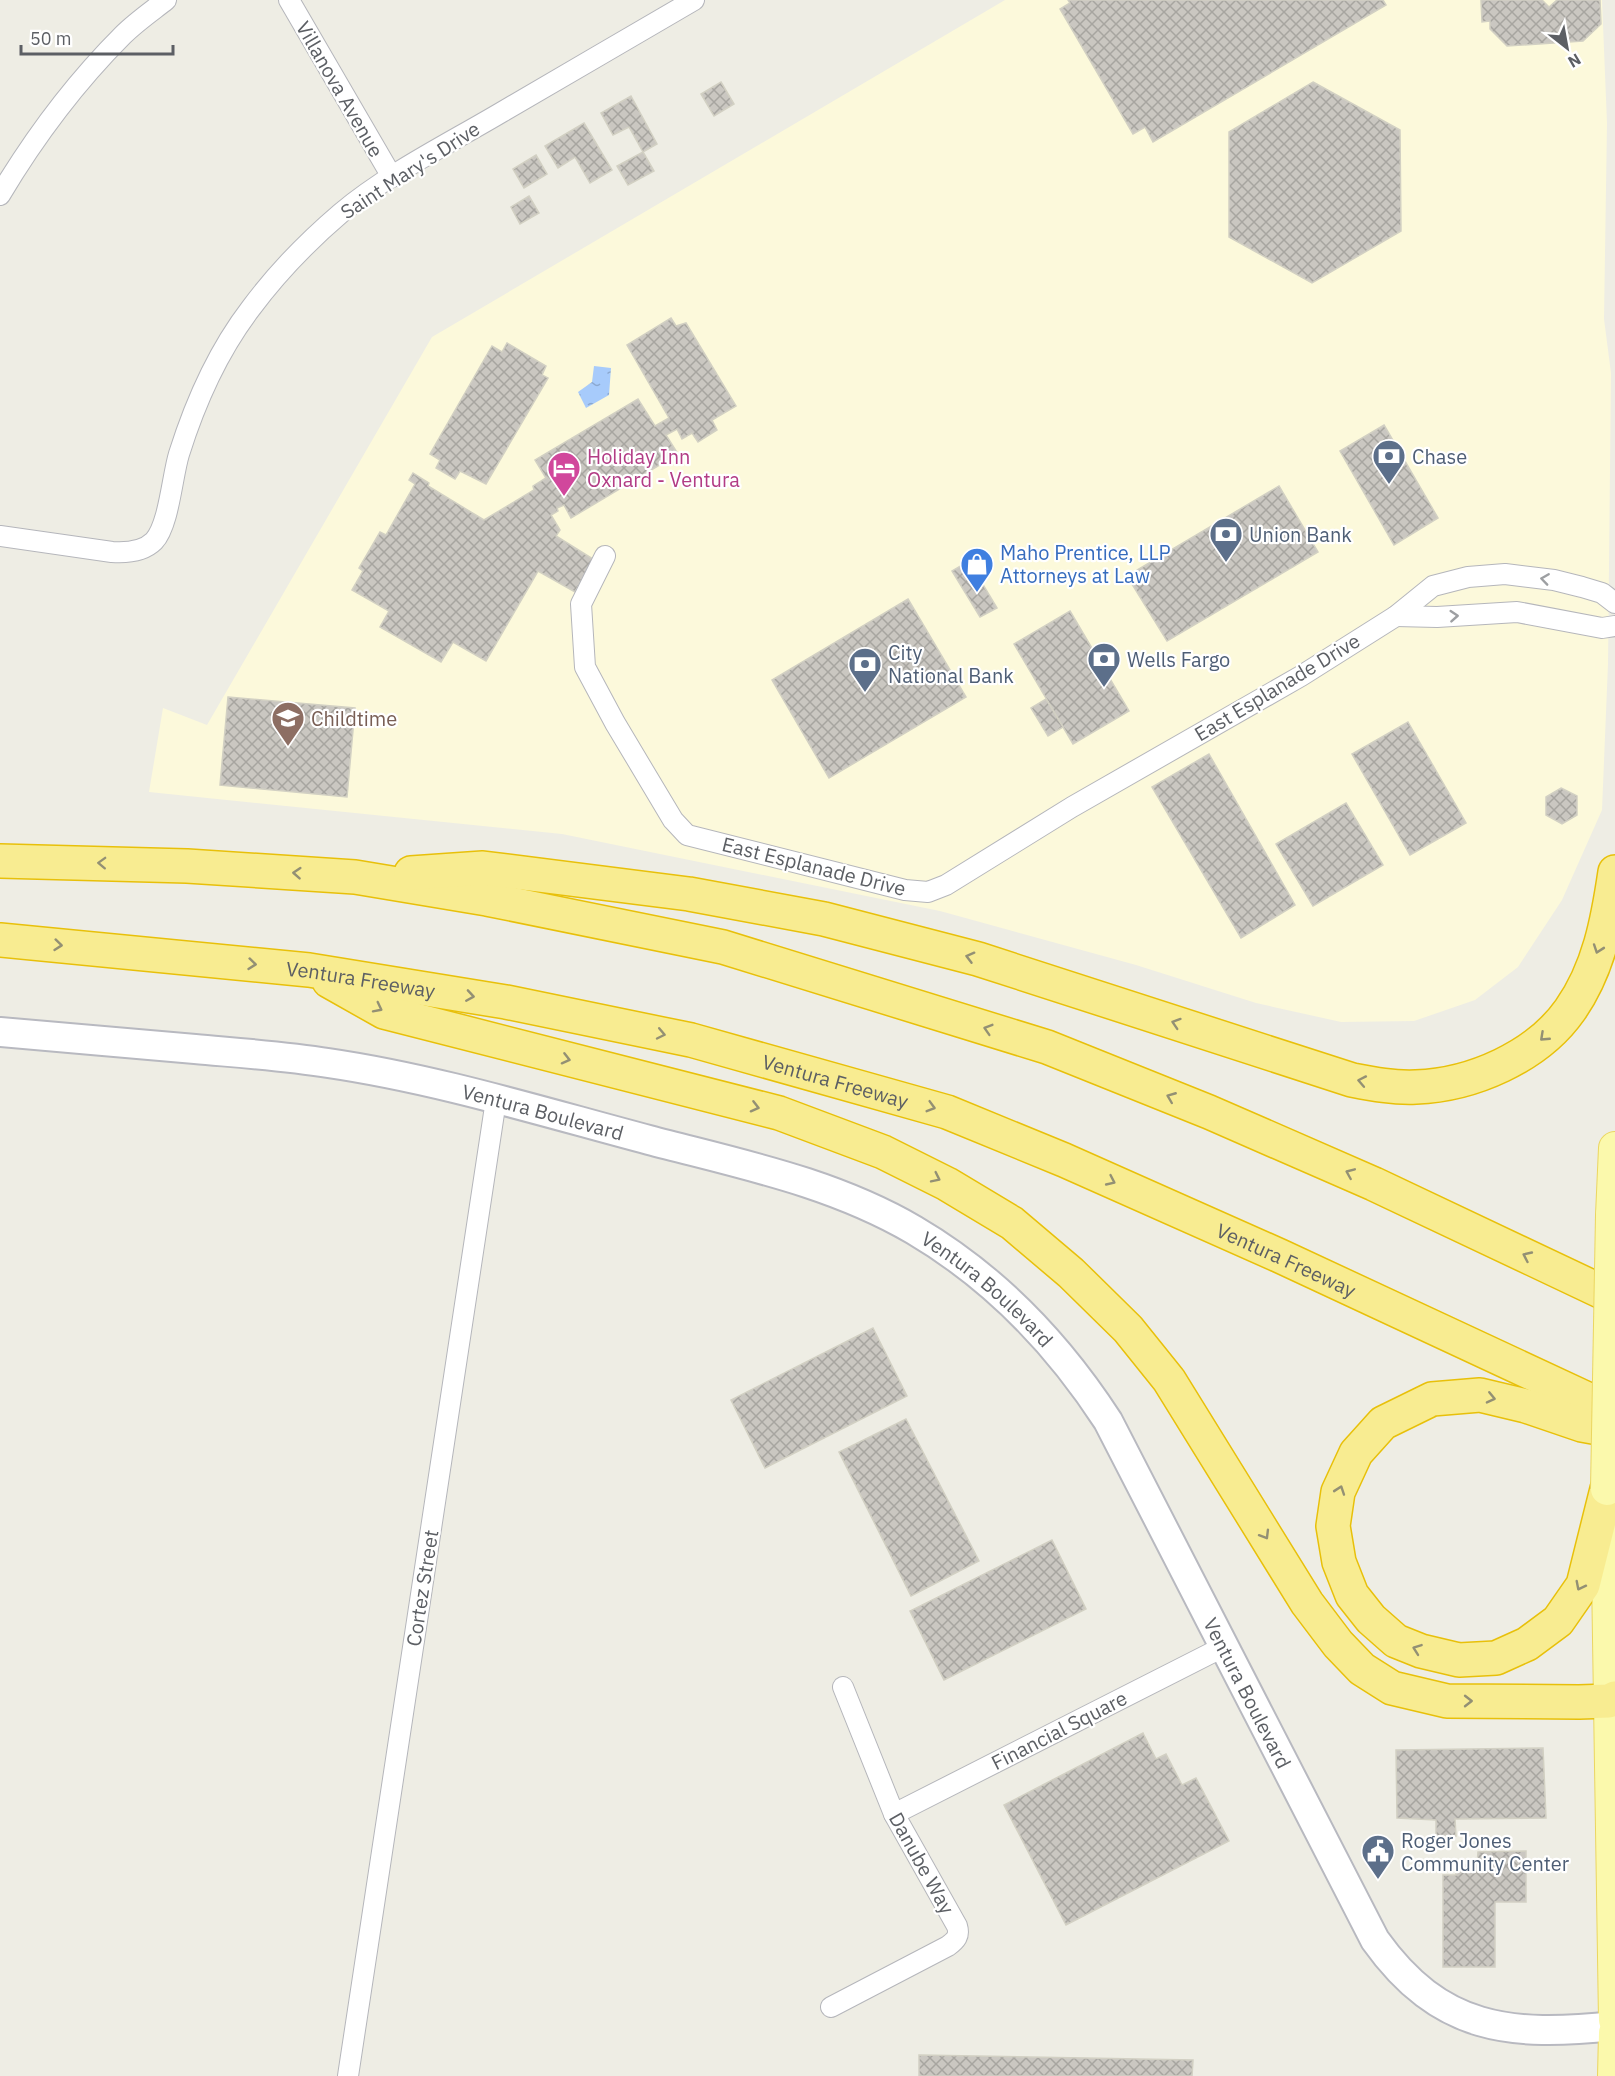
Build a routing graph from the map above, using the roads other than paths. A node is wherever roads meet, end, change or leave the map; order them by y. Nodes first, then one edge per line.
1 (166, 0) edge
2 (289, 0) edge
3 (694, 0) edge
4 (392, 177) junction
5 (0, 195) edge
6 (0, 536) edge
7 (605, 556) dead end
8 (1615, 603) edge
9 (1396, 616) junction
10 (1615, 626) edge
11 (0, 861) edge
12 (1615, 872) edge
13 (355, 877) junction
14 (0, 940) edge
15 (309, 970) junction
16 (0, 1032) edge
17 (496, 1100) junction
18 (1615, 1148) edge
19 (1580, 1280) junction
20 (1615, 1283) edge
21 (1615, 1298) edge
22 (1615, 1412) edge
23 (1615, 1431) edge
24 (1607, 1489) junction
25 (1225, 1646) junction
26 (843, 1687) dead end
27 (1612, 1700) edge
28 (894, 1814) junction
29 (1614, 1875) edge
30 (1614, 1975) edge
31 (831, 2007) dead end
32 (1615, 2020) edge
33 (1615, 2026) edge
34 (1615, 2033) edge
35 (348, 2076) edge
36 (1614, 2076) edge

1 - 5 street
2 - 4 street, Villanova Avenue
3 - 4 street, Saint Mary's Drive
4 - 6 street, Saint Mary's Drive
7 - 9 street, East Esplanade Drive
8 -> 9 street, East Esplanade Drive
9 -> 10 street
13 -> 11 highway
12 -> 13 highway
19 -> 13 highway
14 -> 15 highway, Ventura Freeway
15 -> 22 highway, Ventura Freeway
15 -> 27 highway
16 - 17 street, Ventura Boulevard
17 - 25 street, Ventura Boulevard
17 - 35 street, Cortez Street
18 - 24 main road, bridge
19 - 20 highway
19 - 21 highway
24 -> 23 highway
24 - 27 main road
25 - 28 street, Financial Square
25 - 33 street, Ventura Boulevard
26 - 28 street, Danube Way
27 - 29 main road
28 - 31 street, Danube Way
29 - 30 main road
30 - 32 main road
34 - 36 main road

